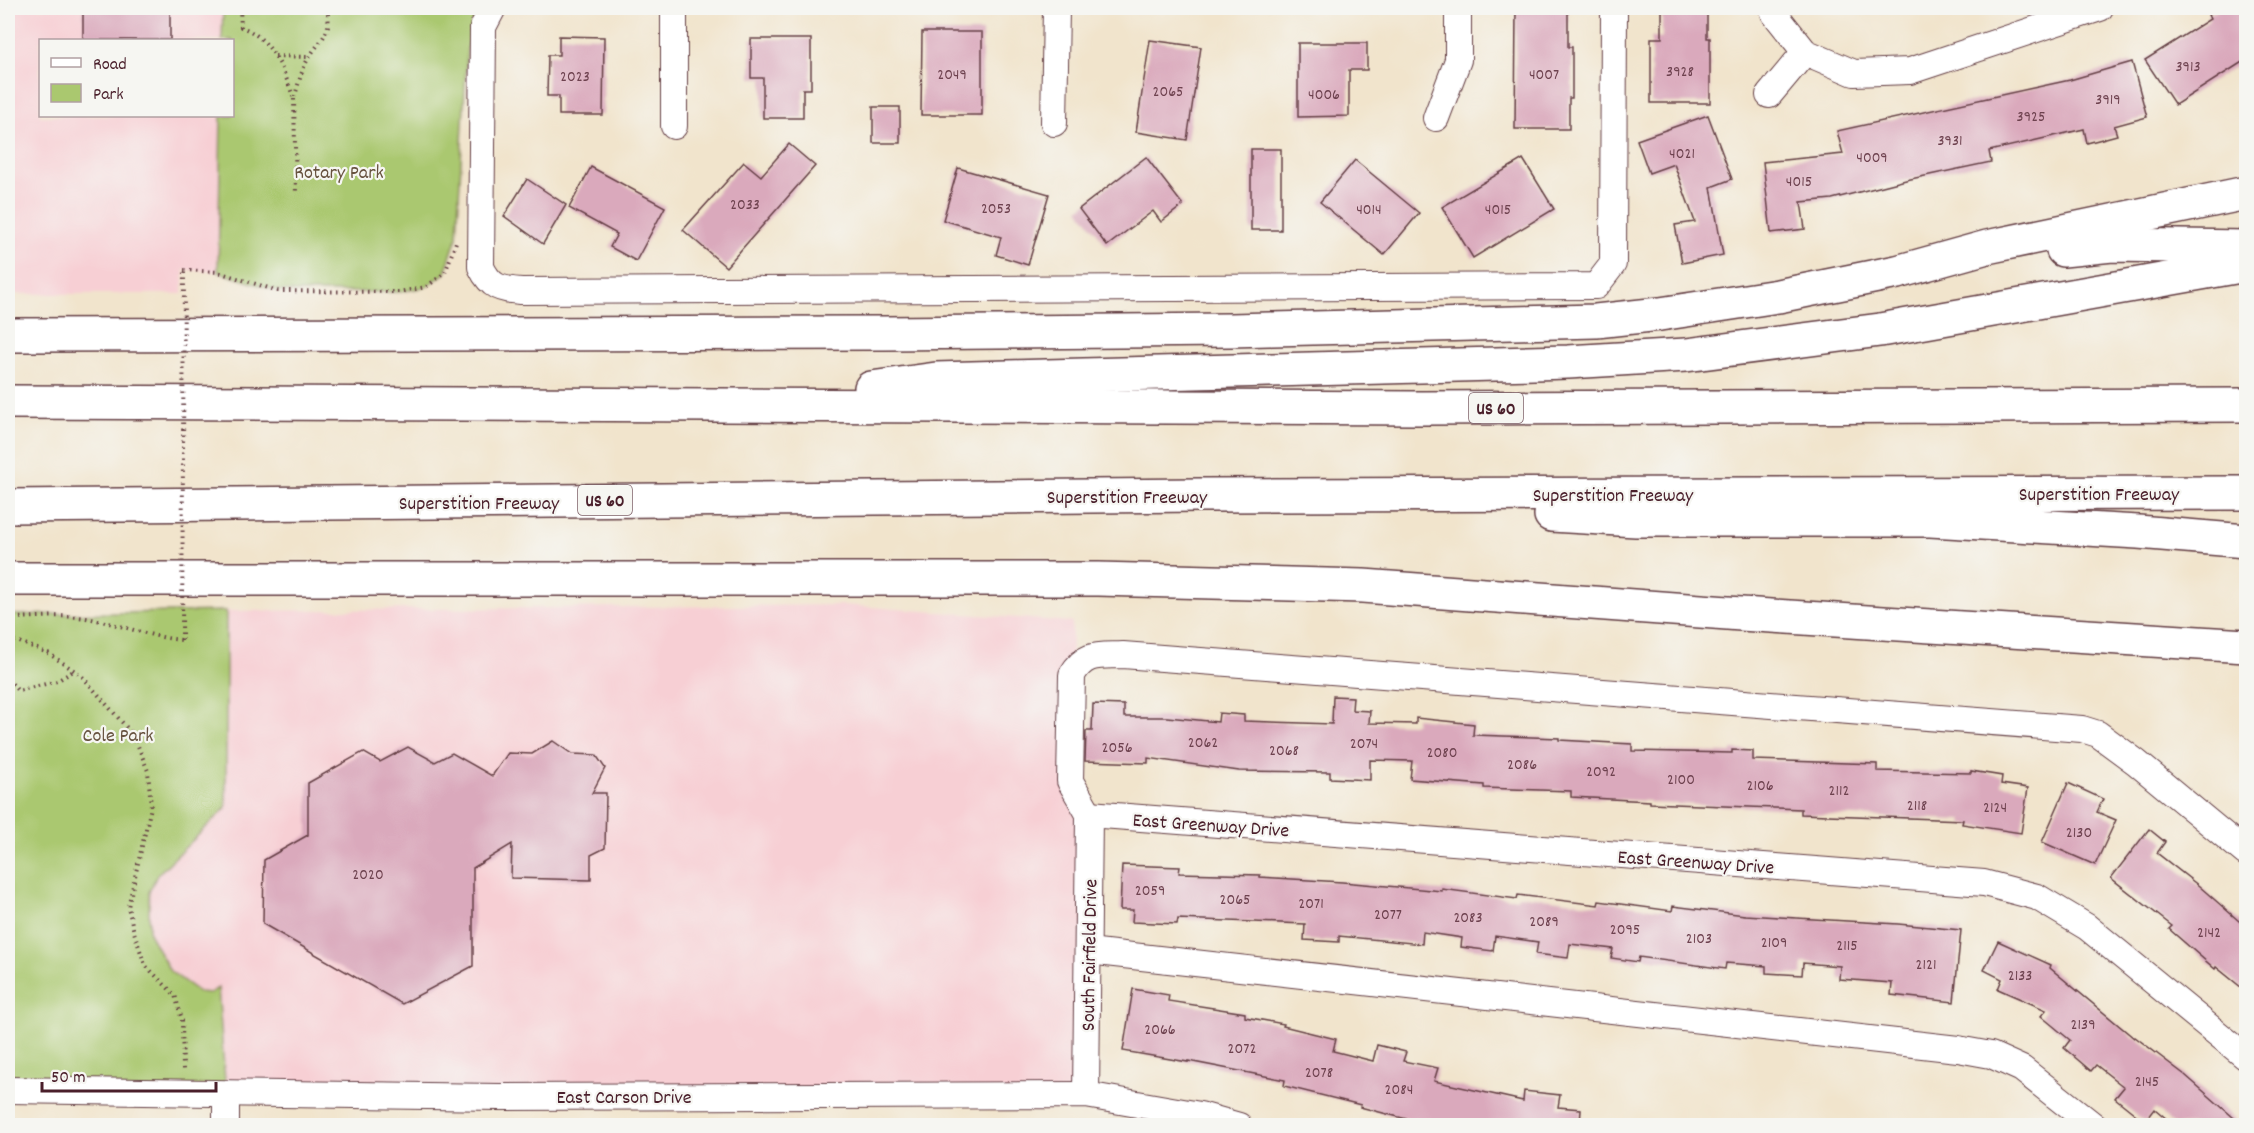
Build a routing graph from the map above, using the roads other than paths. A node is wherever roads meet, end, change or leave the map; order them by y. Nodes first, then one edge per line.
1 (493, 8) edge
2 (674, 8) edge
3 (1056, 8) edge
4 (1458, 8) edge
5 (1614, 8) edge
6 (1773, 8) edge
7 (2100, 8) edge
8 (1805, 52) junction
9 (1769, 95) dead end
10 (1436, 118) dead end
11 (1054, 123) dead end
12 (674, 126) dead end
13 (2247, 194) edge
14 (2247, 247) edge
15 (2247, 265) edge
16 (1897, 272) junction
17 (8, 335) edge
18 (8, 402) edge
19 (745, 404) junction
20 (2247, 405) edge
21 (2247, 493) edge
22 (1202, 495) junction
23 (8, 506) edge
24 (2247, 541) edge
25 (8, 579) edge
26 (2247, 646) edge
27 (1089, 814) junction
28 (2247, 853) edge
29 (1088, 951) junction
30 (2247, 1057) edge
31 (8, 1090) edge
32 (226, 1094) junction
33 (1086, 1095) junction
34 (226, 1125) edge
35 (1239, 1125) edge
36 (2094, 1125) edge

1 - 5 street
2 - 12 street
3 - 11 street
4 - 10 street
6 - 8 street
7 - 8 street
8 - 9 street
13 - 16 highway
14 - 16 highway
15 - 19 highway
16 - 17 highway
18 - 19 highway, US 60
19 - 20 highway, US 60
21 - 22 highway, Superstition Freeway / US 60
22 - 23 highway, Superstition Freeway / US 60
22 - 24 highway
25 - 26 highway
27 - 28 street
27 - 29 street, South Fairfield Drive
27 - 30 street, East Greenway Drive
29 - 33 street, South Fairfield Drive
29 - 36 street
31 - 32 street, East Carson Drive
32 - 33 street, East Carson Drive
32 - 34 street
33 - 35 street, East Carson Drive

